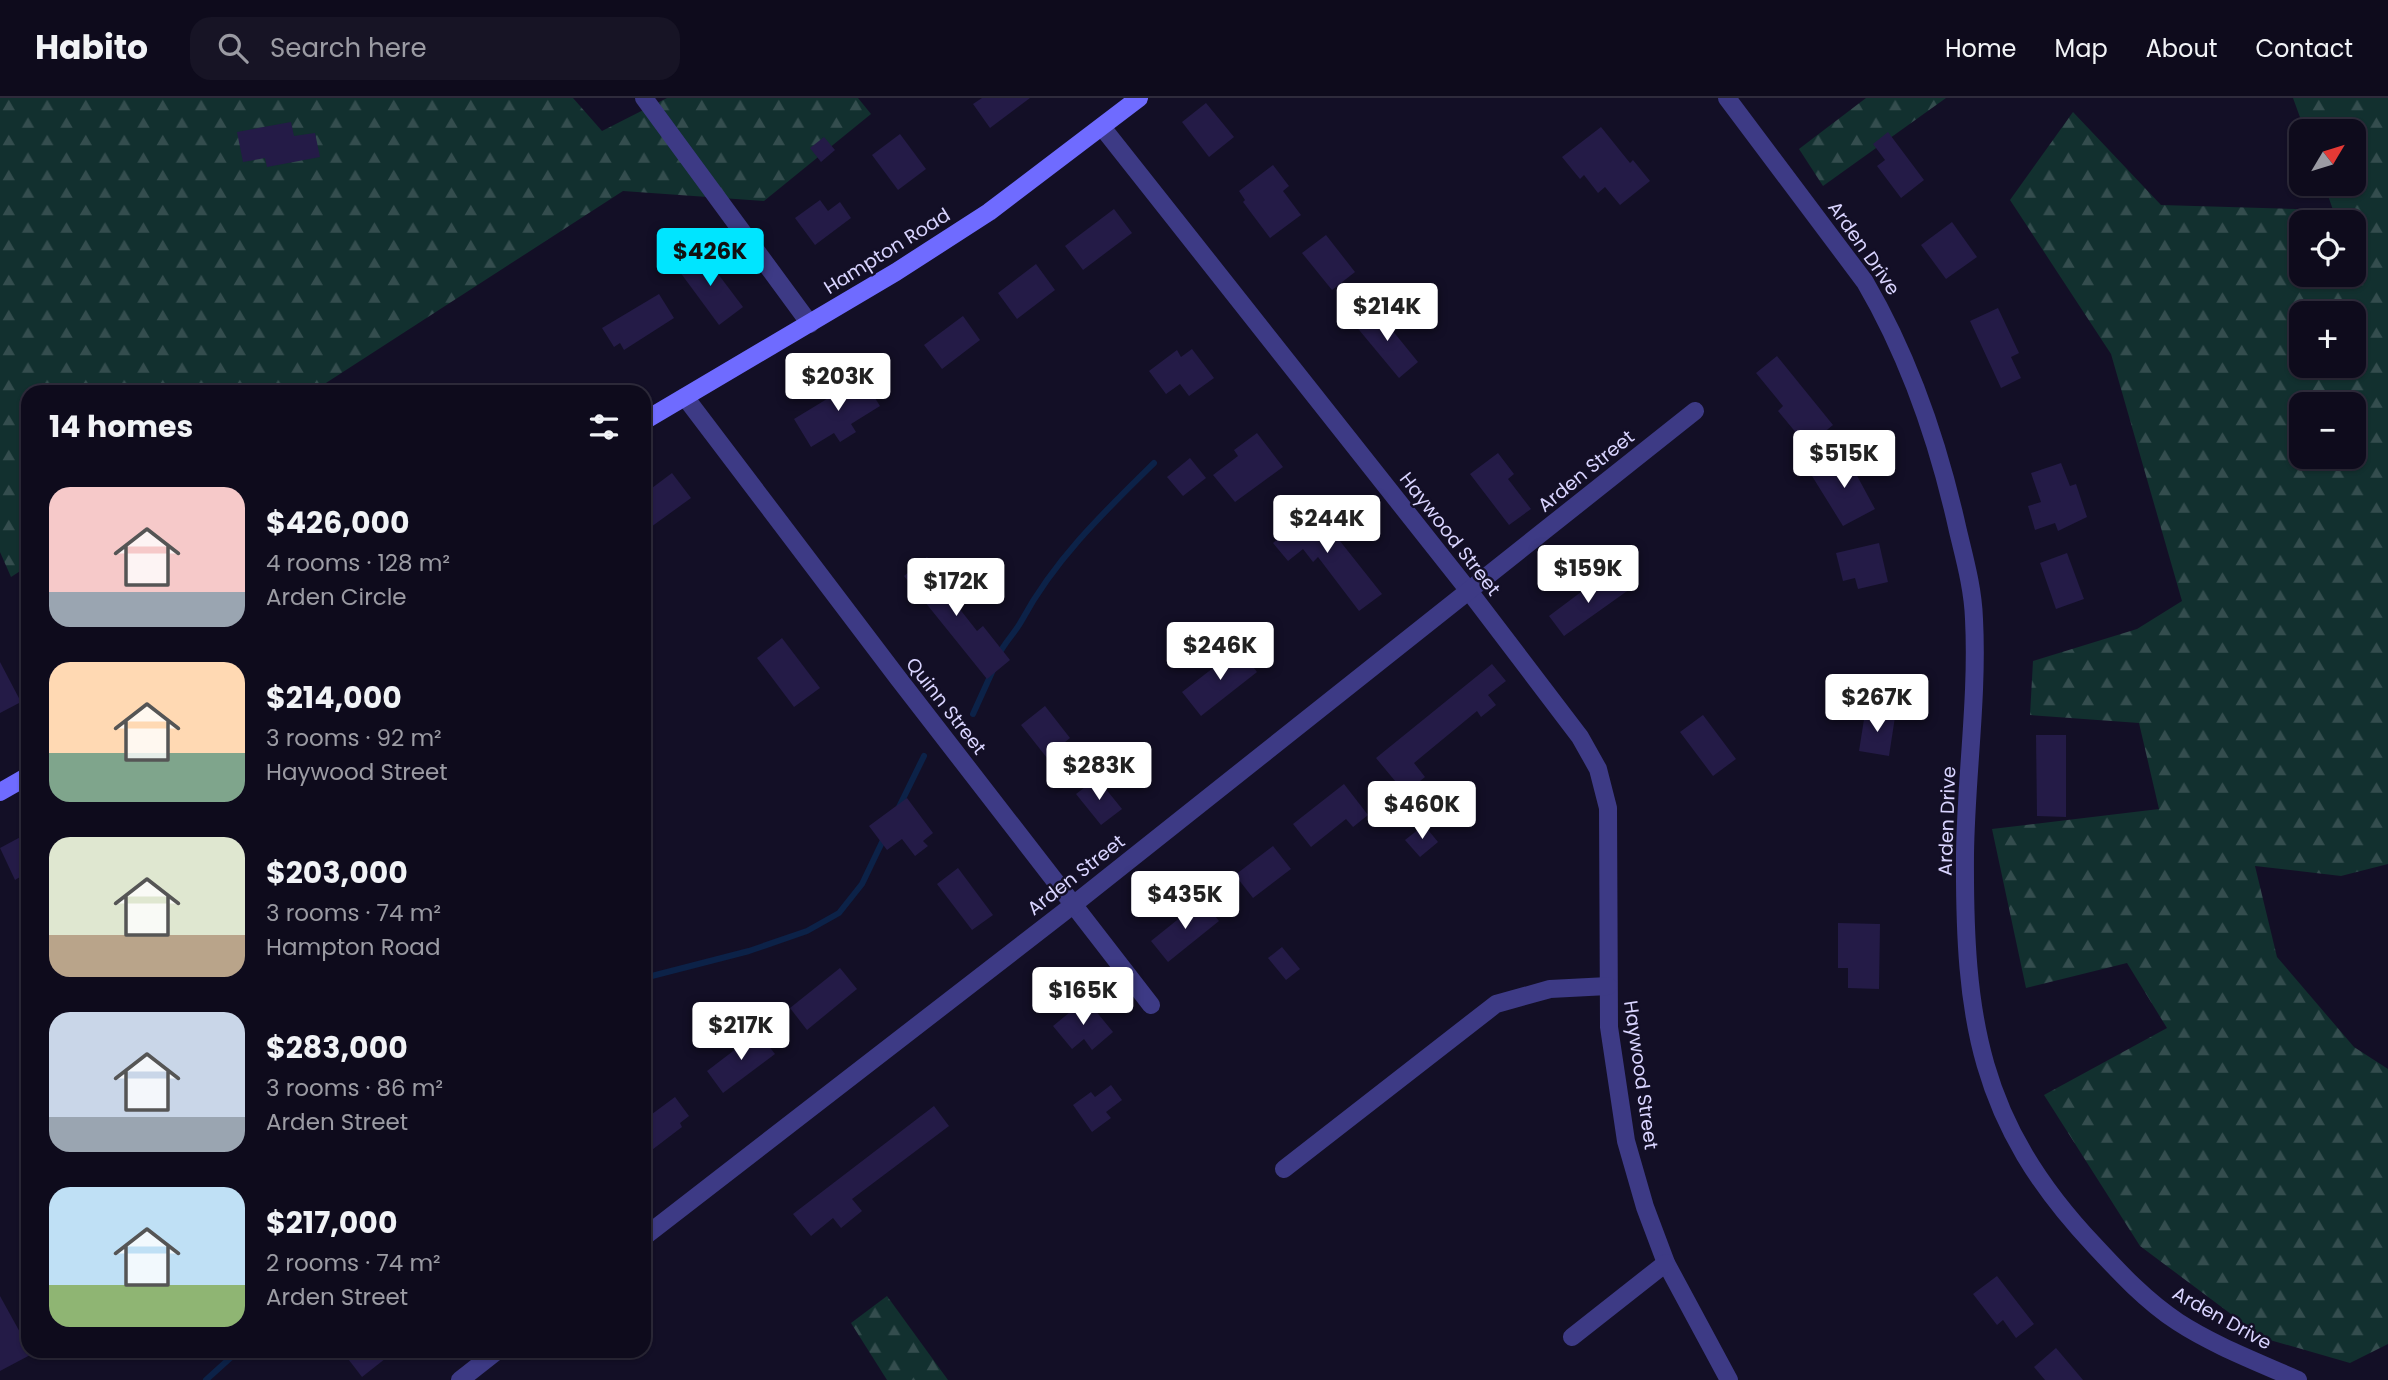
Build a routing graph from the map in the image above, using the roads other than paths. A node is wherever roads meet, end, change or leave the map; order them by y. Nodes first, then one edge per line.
1 (644, 98) edge
2 (1139, 98) edge
3 (1727, 98) edge
4 (1102, 127) junction
5 (810, 324) junction
6 (685, 397) junction
7 (1695, 411) dead end
8 (651, 417) edge
9 (1469, 591) junction
10 (21, 780) edge
11 (0, 792) edge
12 (1073, 905) junction
13 (1608, 986) junction
14 (1151, 1004) dead end
15 (1284, 1169) dead end
16 (651, 1232) edge
17 (1666, 1263) junction
18 (1572, 1337) dead end
19 (489, 1358) edge
20 (460, 1380) edge
21 (1729, 1380) edge
22 (2298, 1380) edge

1 - 5 street
2 - 4 main road, Hampton Road
3 - 22 street, Arden Drive
4 - 5 main road, Hampton Road
4 - 9 street, Haywood Street
5 - 6 main road, Hampton Road
6 - 8 main road, Hampton Road
6 - 12 street, Quinn Street
7 - 9 street, Arden Street
9 - 12 street, Arden Street
9 - 13 street, Haywood Street
10 - 11 main road
12 - 14 street, Quinn Street
12 - 16 street, Arden Street
13 - 15 street
13 - 17 street, Haywood Street
17 - 18 street
17 - 21 street, Haywood Street
19 - 20 street

